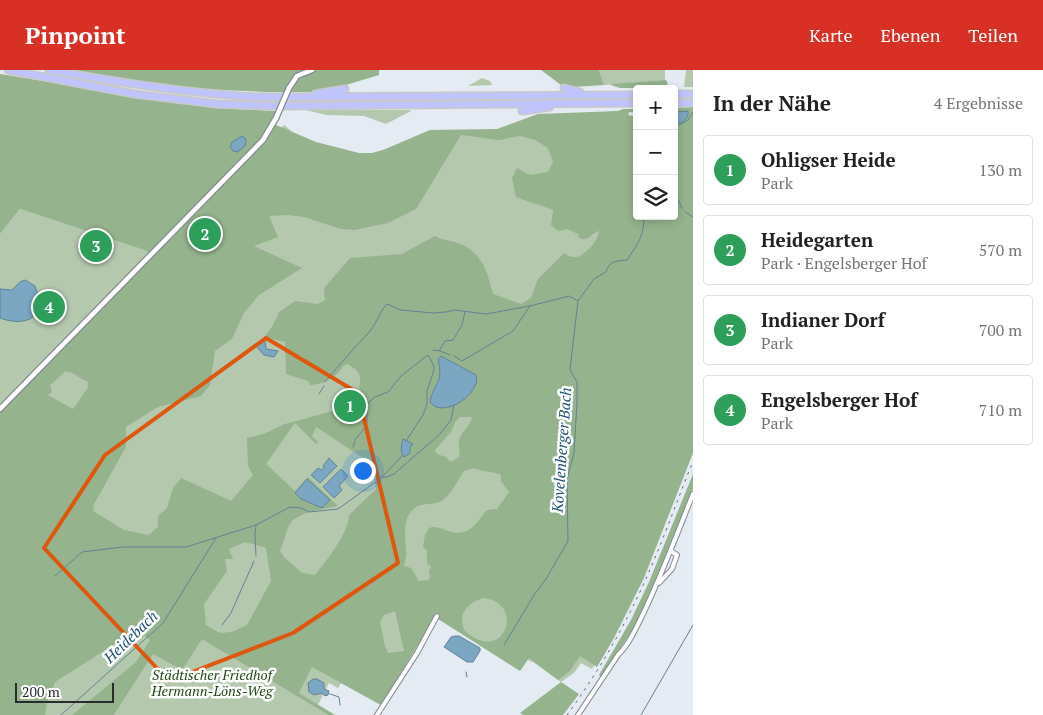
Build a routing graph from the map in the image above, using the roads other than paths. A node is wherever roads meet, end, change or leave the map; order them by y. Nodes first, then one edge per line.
1 (8, 70) edge
2 (49, 70) edge
3 (312, 70) edge
4 (564, 88) dead end
5 (346, 89) dead end
6 (678, 94) edge
7 (693, 94) edge
8 (606, 95) junction
9 (633, 95) edge
10 (291, 98) junction
11 (633, 103) edge
12 (678, 103) edge
13 (693, 103) edge
14 (569, 104) junction
15 (271, 106) junction
16 (293, 110) dead end
17 (522, 111) dead end
18 (0, 409) edge
19 (693, 494) edge
20 (671, 551) junction
21 (656, 586) junction
22 (438, 616) dead end
23 (377, 715) edge
24 (578, 715) edge

1 - 15 highway
2 - 10 highway
3 - 18 street, bridge
4 - 8 highway
5 - 10 highway
6 - 7 highway
8 - 9 highway
8 - 10 highway
11 - 14 highway
12 - 13 highway
14 - 15 highway
14 - 17 highway
15 - 16 highway
19 - 20 street
20 - 21 street
20 - 21 street
21 - 24 street
22 - 23 street

